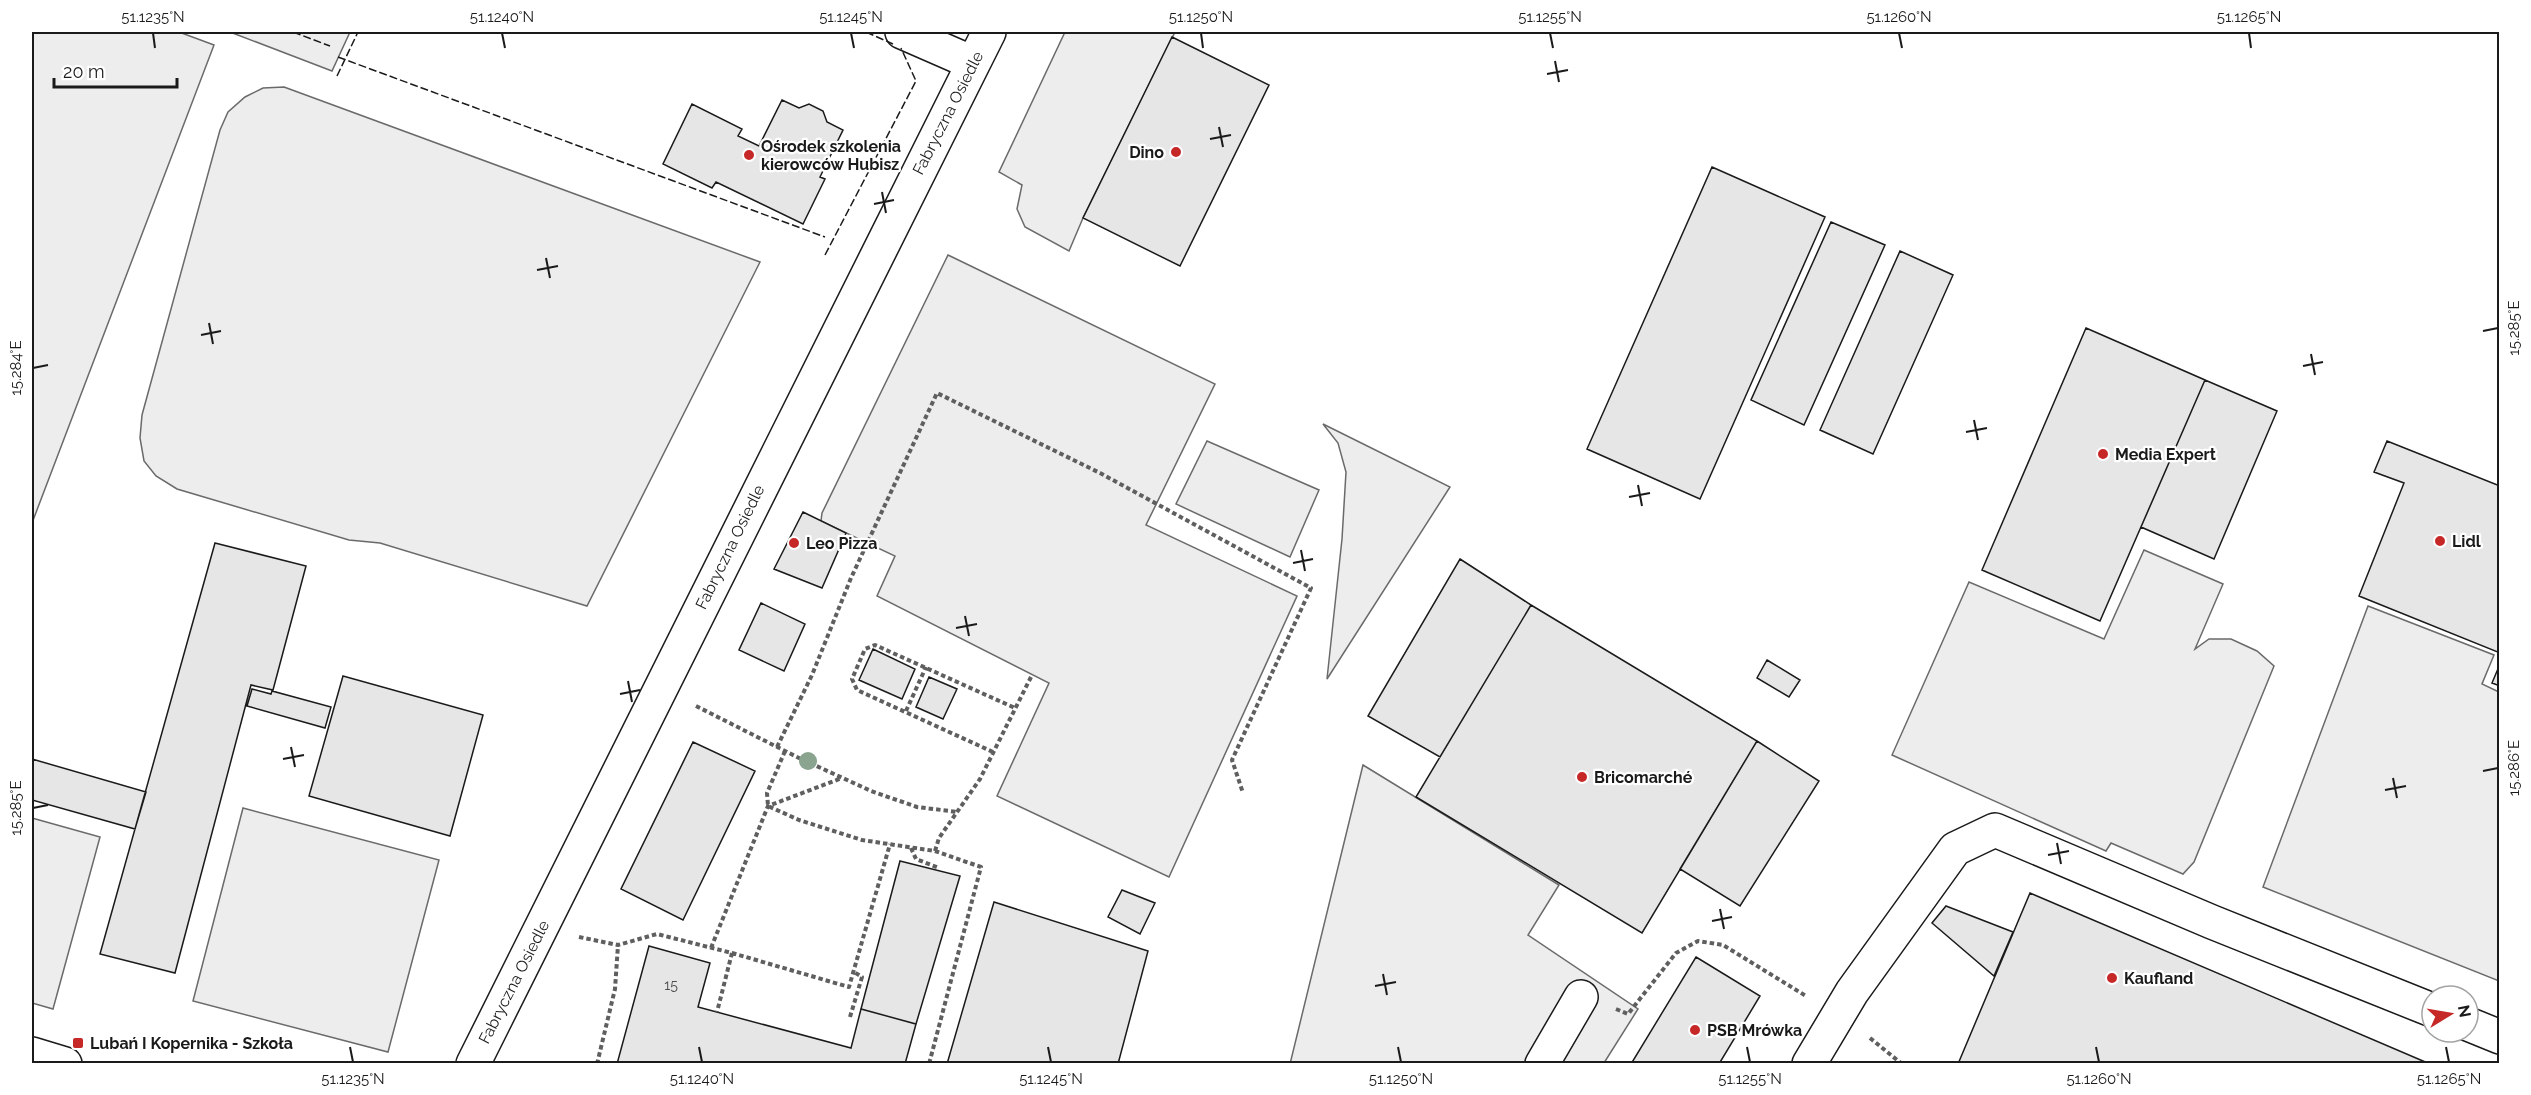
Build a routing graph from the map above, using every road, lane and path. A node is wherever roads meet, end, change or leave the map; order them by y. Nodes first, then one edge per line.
1 (902, 32) edge
2 (989, 32) edge
3 (973, 63) junction
4 (926, 667) junction
5 (1032, 675) dead end
6 (696, 706) dead end
7 (1015, 708) junction
8 (906, 711) junction
9 (777, 747) junction
10 (785, 751) junction
11 (993, 752) junction
12 (842, 778) junction
13 (1243, 793) dead end
14 (768, 806) junction
15 (958, 812) junction
16 (890, 844) junction
17 (911, 847) junction
18 (935, 851) junction
19 (939, 868) dead end
20 (573, 936) dead end
21 (618, 945) junction
22 (711, 948) junction
23 (732, 953) junction
24 (854, 972) junction
25 (1581, 997) joint
26 (2420, 1005) edge
27 (717, 1012) dead end
28 (1840, 1013) junction
29 (850, 1017) dead end
30 (2480, 1029) edge
31 (2499, 1037) edge
32 (32, 1054) edge
33 (65, 1064) edge
34 (473, 1064) edge
35 (597, 1064) edge
36 (929, 1064) edge
37 (1542, 1064) edge
38 (1809, 1064) edge
39 (1902, 1064) edge

1 - 3 street
2 - 3 street, Fabryczna Osiedle
3 - 34 street, Fabryczna Osiedle
4 - 7 path
4 - 8 path
4 - 8 path
5 - 7 path
6 - 9 path
7 - 11 path
8 - 11 path
9 - 10 path
9 - 13 path
10 - 12 path
10 - 14 path
11 - 15 path
12 - 14 path
12 - 15 path
14 - 16 path
14 - 22 path
15 - 18 path
16 - 17 path
16 - 24 path
17 - 18 path
17 - 19 path
18 - 36 path
20 - 21 path
21 - 22 path
21 - 35 path
22 - 23 path
23 - 24 path
23 - 27 path
24 - 29 path
25 - 28 path
25 - 37 street
26 - 28 street
28 - 38 street
28 - 39 path
30 - 31 street
32 - 33 street

